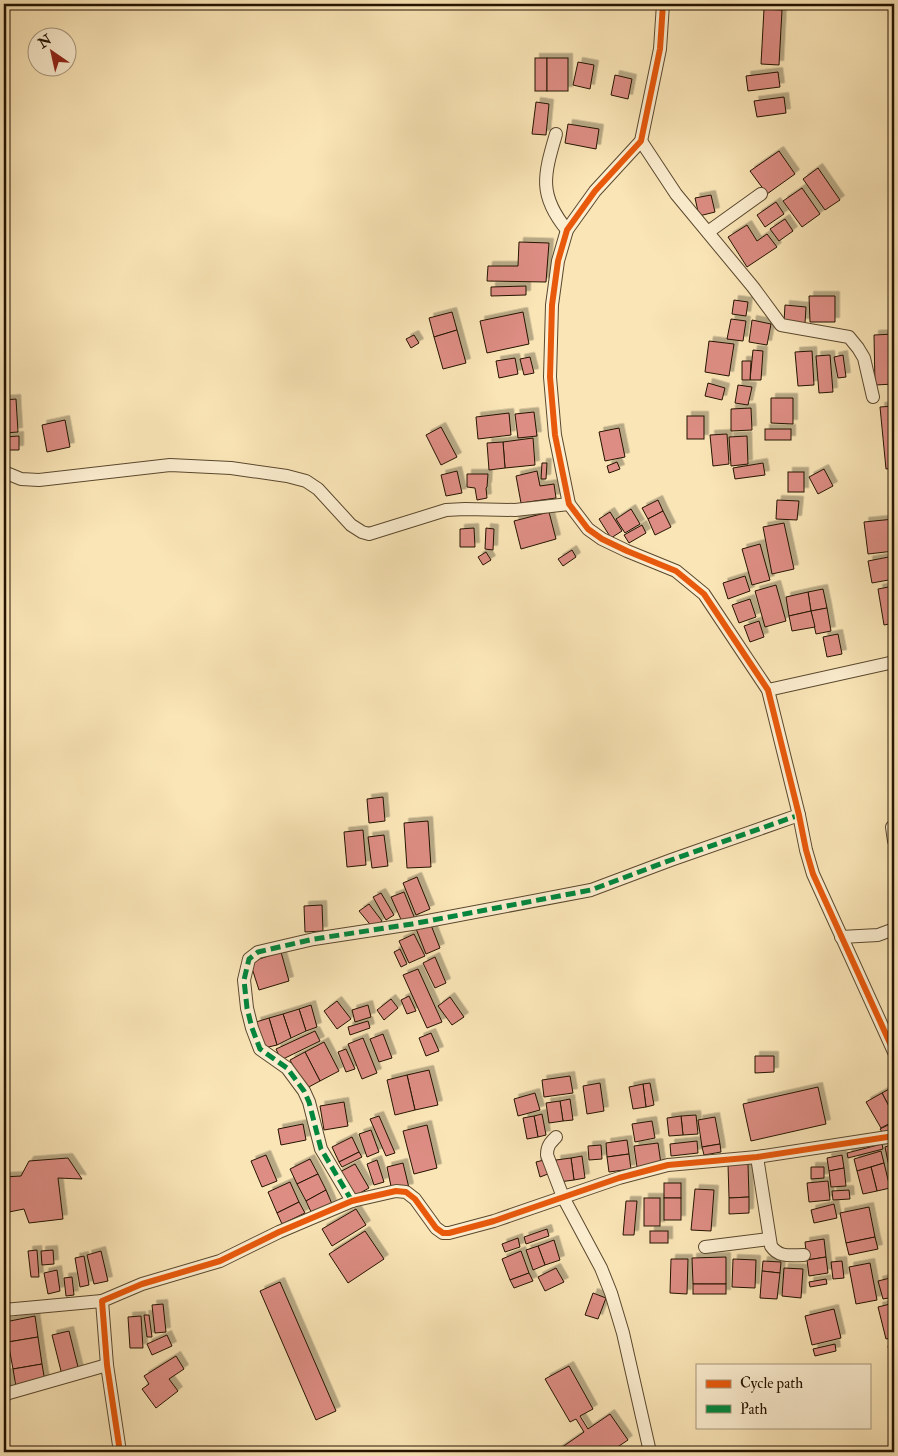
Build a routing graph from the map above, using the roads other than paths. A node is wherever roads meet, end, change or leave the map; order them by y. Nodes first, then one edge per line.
1 (663, 4) edge
2 (556, 134) dead end
3 (641, 141) junction
4 (761, 194) dead end
5 (567, 230) junction
6 (708, 232) junction
7 (873, 397) dead end
8 (4, 472) edge
9 (569, 504) junction
10 (894, 662) edge
11 (768, 690) junction
12 (800, 815) junction
13 (892, 827) dead end
14 (894, 841) edge
15 (894, 929) edge
16 (841, 937) junction
17 (894, 1052) edge
18 (894, 1136) edge
19 (556, 1137) dead end
20 (757, 1157) junction
21 (563, 1197) junction
22 (352, 1201) junction
23 (770, 1239) junction
24 (705, 1247) dead end
25 (804, 1255) dead end
26 (102, 1302) junction
27 (4, 1310) edge
28 (107, 1365) junction
29 (4, 1396) edge
30 (120, 1452) edge
31 (650, 1452) edge

1 - 3 street
2 - 5 street
3 - 5 street
3 - 6 street
4 - 6 street
5 - 9 street
6 - 7 street
8 - 9 street
9 - 11 street
10 - 11 street
11 - 12 street
12 - 16 street
12 - 22 street
13 - 14 street
15 - 16 street
16 - 17 street
18 - 20 street
19 - 21 street
20 - 21 street
20 - 23 street
21 - 22 street
21 - 31 street
22 - 26 street
23 - 24 street
23 - 25 street
26 - 27 street
26 - 28 street
28 - 29 street
28 - 30 street

